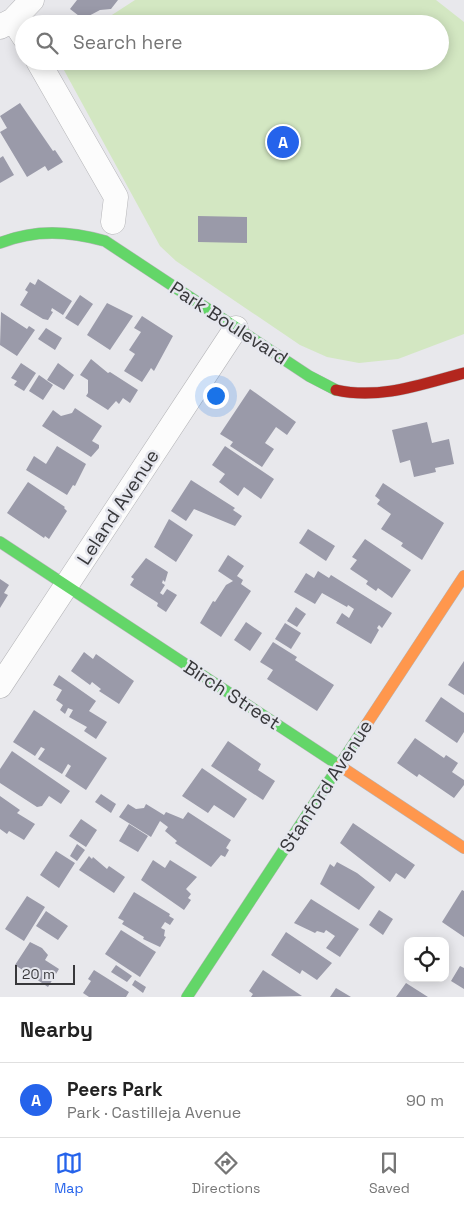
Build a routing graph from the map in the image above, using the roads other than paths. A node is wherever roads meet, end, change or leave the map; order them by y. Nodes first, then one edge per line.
1 (32, 0) edge
2 (21, 15) edge
3 (43, 70) edge
4 (113, 222) dead end
5 (0, 243) edge
6 (236, 328) junction
7 (464, 374) edge
8 (0, 542) edge
9 (464, 576) edge
10 (66, 585) junction
11 (0, 686) edge
12 (340, 766) junction
13 (464, 848) edge
14 (187, 997) edge

1 - 2 street
3 - 4 street
5 - 6 street, Park Boulevard
6 - 7 street, Park Boulevard
6 - 10 street, Leland Avenue
8 - 10 street, Birch Street
9 - 12 street, Stanford Avenue
10 - 11 street, Leland Avenue
10 - 12 street, Birch Street
12 - 13 street, Birch Street
12 - 14 street, Stanford Avenue

